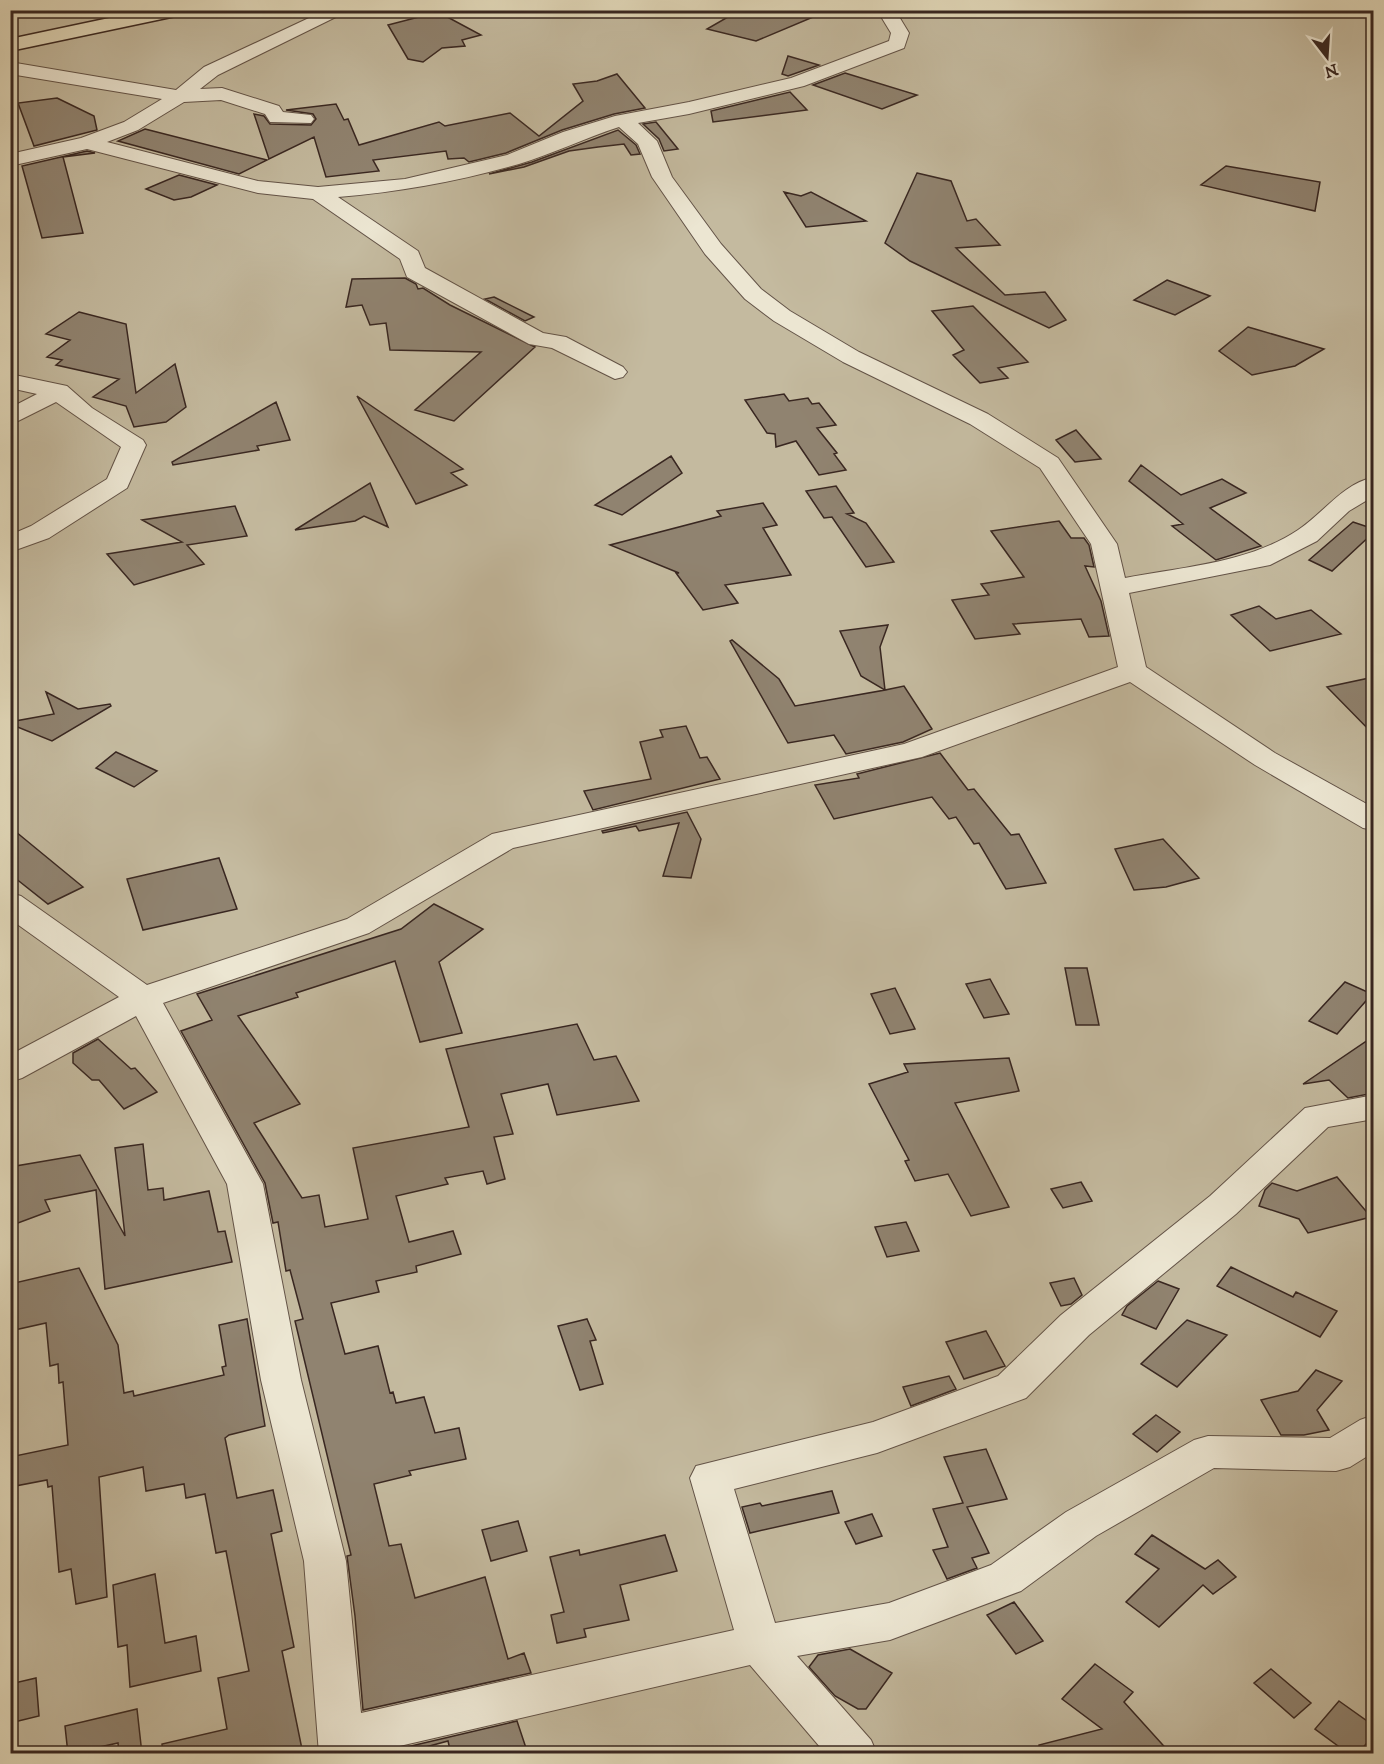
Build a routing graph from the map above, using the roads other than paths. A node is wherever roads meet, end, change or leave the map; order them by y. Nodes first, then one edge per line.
1 (142, 10) edge
2 (176, 10) edge
3 (341, 10) edge
4 (886, 10) edge
5 (10, 38) edge
6 (10, 45) edge
7 (10, 68) edge
8 (175, 100) junction
9 (304, 119) dead end
10 (622, 120) junction
11 (87, 143) junction
12 (10, 160) edge
13 (318, 193) junction
14 (615, 372) dead end
15 (10, 381) edge
16 (59, 391) junction
17 (10, 418) edge
18 (1374, 484) edge
19 (1340, 506) junction
20 (1374, 508) edge
21 (10, 544) edge
22 (1114, 588) junction
23 (1133, 671) junction
24 (1374, 821) edge
25 (10, 903) edge
26 (143, 998) junction
27 (10, 1070) edge
28 (1374, 1107) edge
29 (1374, 1431) edge
30 (760, 1645) junction
31 (341, 1745) edge
32 (855, 1754) edge

1 - 5 main road
2 - 6 main road
3 - 8 street
4 - 10 street
7 - 8 street
8 - 9 street
8 - 11 street
10 - 13 street
10 - 22 street
11 - 12 street
11 - 13 street
13 - 14 street
15 - 16 street
16 - 17 street
16 - 21 street
18 - 19 street
19 - 20 street
19 - 22 street
22 - 23 street
23 - 24 street
23 - 26 street
25 - 26 street
26 - 27 street
26 - 31 street
28 - 30 street
29 - 30 street
30 - 31 street
30 - 32 street

